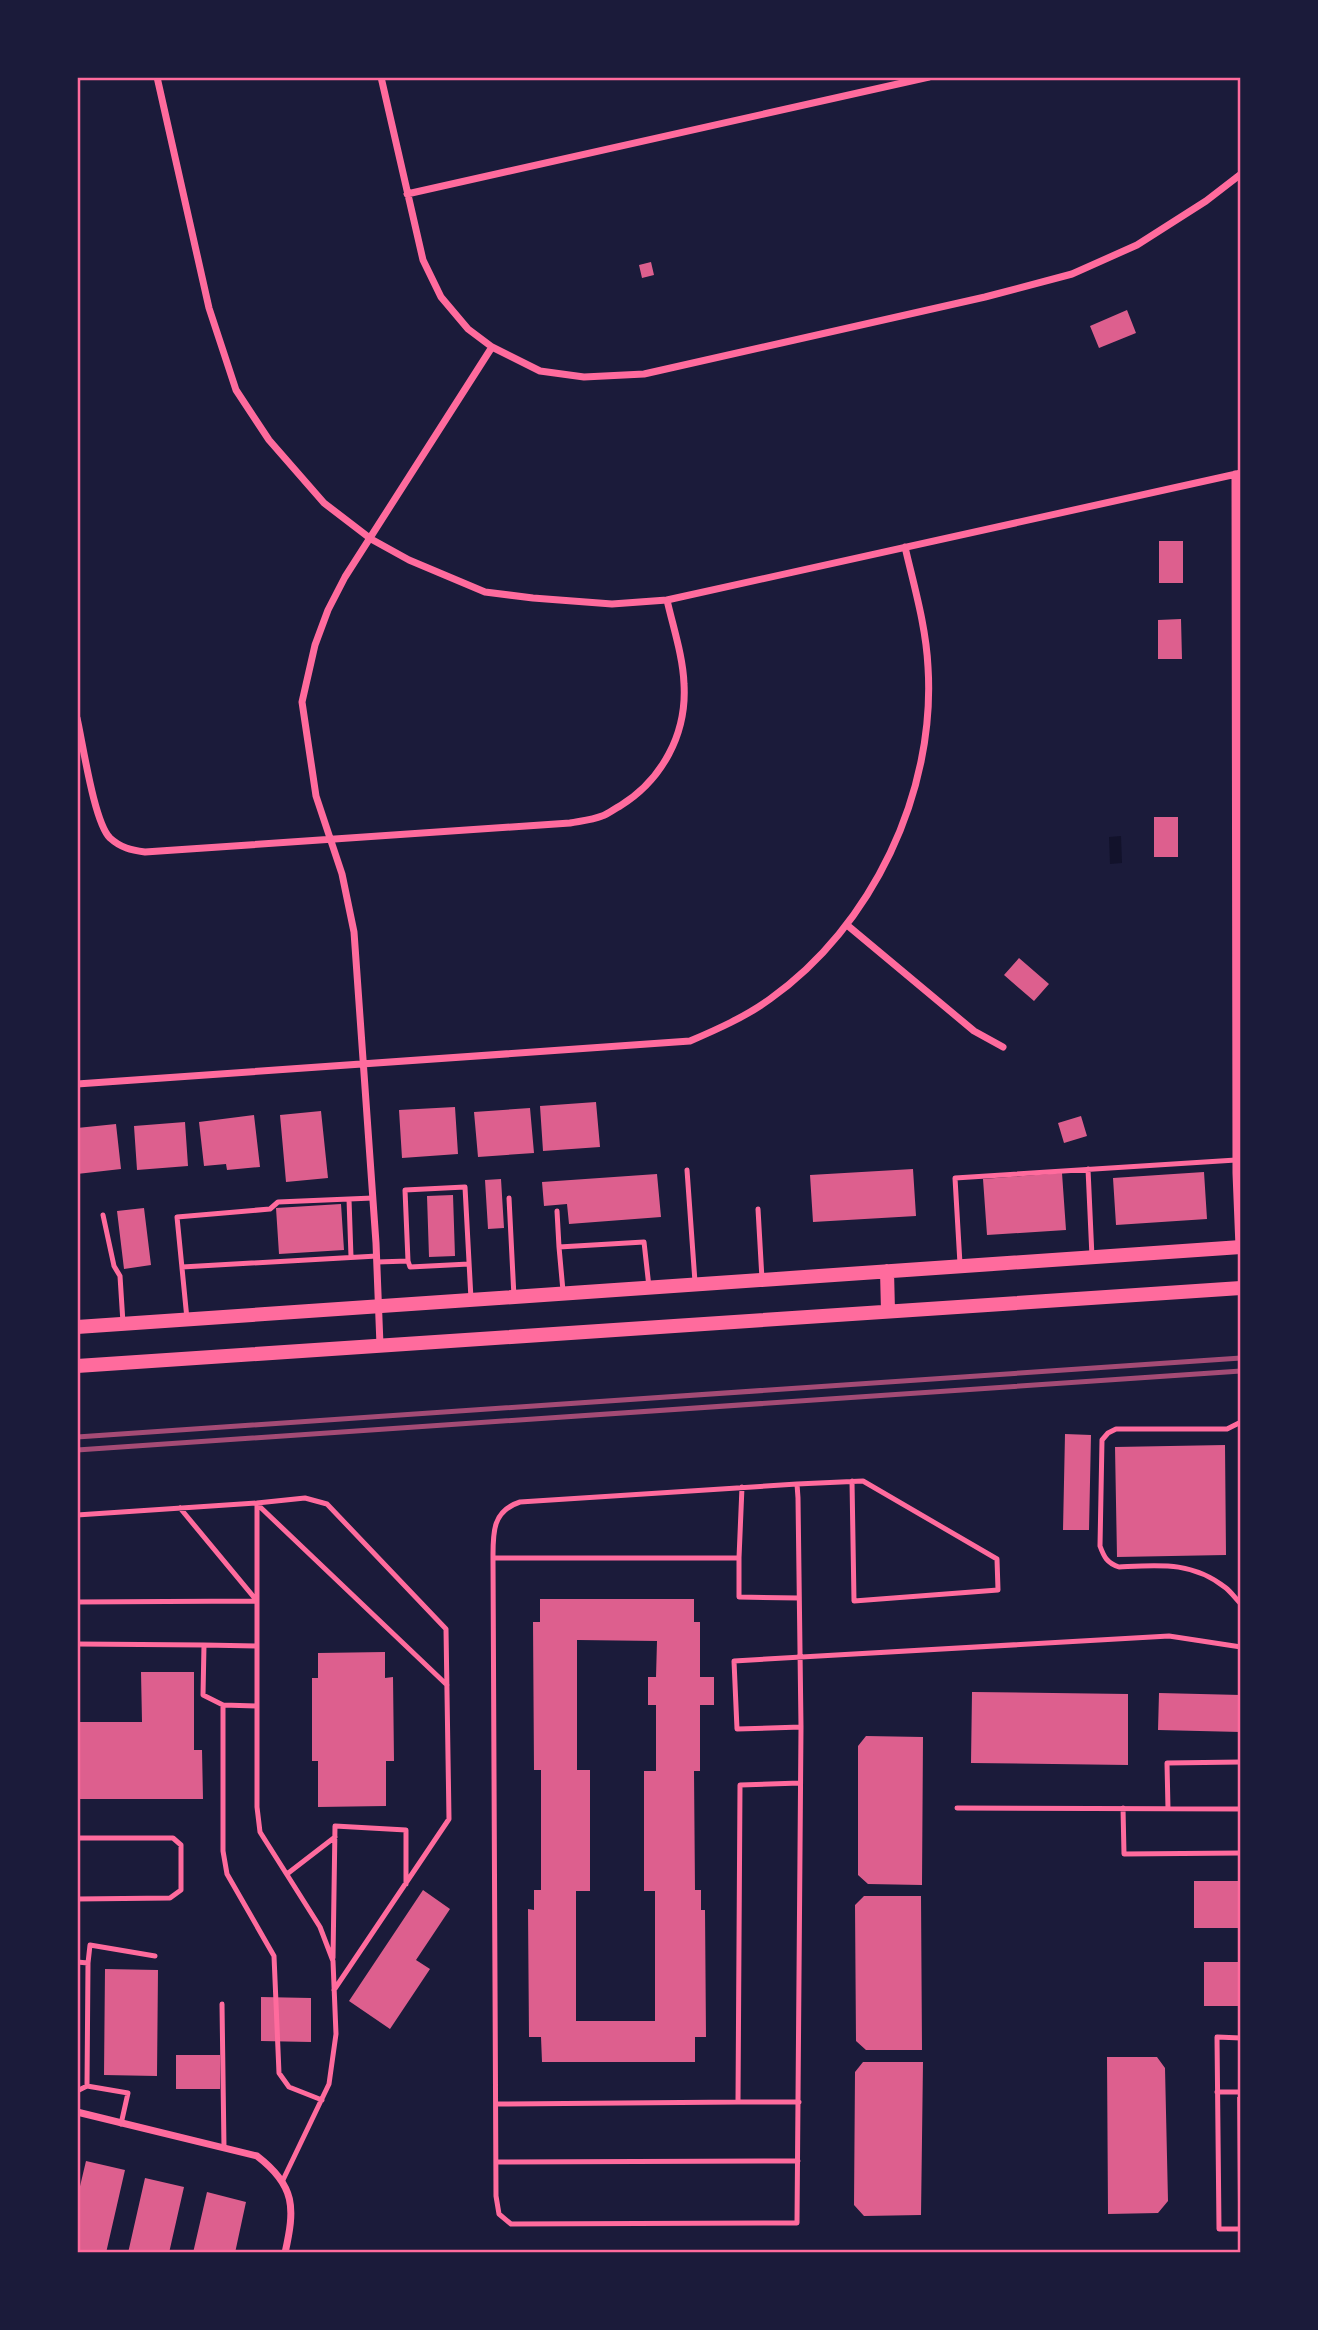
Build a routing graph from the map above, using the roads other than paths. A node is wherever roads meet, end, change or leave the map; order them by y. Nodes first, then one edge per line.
1 (157, 77) edge
2 (381, 77) edge
3 (929, 77) edge
4 (1241, 174) edge
5 (407, 194) junction
6 (492, 347) junction
7 (1238, 474) edge
8 (371, 539) junction
9 (905, 547) junction
10 (667, 600) junction
11 (77, 718) edge
12 (330, 840) junction
13 (846, 925) junction
14 (1003, 1047) dead end
15 (364, 1065) junction
16 (77, 1084) edge
17 (1236, 1160) junction
18 (687, 1170) dead end
19 (1087, 1170) junction
20 (373, 1198) junction
21 (509, 1198) dead end
22 (349, 1199) junction
23 (758, 1209) dead end
24 (556, 1211) dead end
25 (103, 1215) dead end
26 (559, 1247) junction
27 (1240, 1247) edge
28 (351, 1257) junction
29 (1092, 1257) junction
30 (377, 1259) junction
31 (408, 1261) junction
32 (469, 1264) junction
33 (182, 1266) junction
34 (960, 1266) junction
35 (887, 1271) junction
36 (762, 1279) junction
37 (696, 1284) junction
38 (649, 1287) junction
39 (1241, 1288) edge
40 (563, 1293) junction
41 (514, 1297) junction
42 (471, 1300) junction
43 (379, 1306) junction
44 (888, 1311) junction
45 (187, 1319) junction
46 (123, 1323) junction
47 (77, 1327) edge
48 (380, 1346) junction
49 (77, 1366) edge
50 (1241, 1422) edge
51 (852, 1481) junction
52 (797, 1484) junction
53 (742, 1487) junction
54 (257, 1503) junction
55 (180, 1508) junction
56 (77, 1515) edge
57 (493, 1558) junction
58 (739, 1558) junction
59 (799, 1598) junction
60 (257, 1601) junction
61 (77, 1602) edge
62 (1241, 1604) edge
63 (77, 1644) edge
64 (204, 1646) junction
65 (257, 1646) junction
66 (1241, 1647) edge
67 (799, 1657) junction
68 (447, 1685) junction
69 (223, 1705) junction
70 (257, 1706) junction
71 (801, 1727) junction
72 (1241, 1762) edge
73 (800, 1783) junction
74 (957, 1808) dead end
75 (1124, 1808) junction
76 (1168, 1809) junction
77 (1241, 1809) edge
78 (335, 1837) junction
79 (77, 1838) edge
80 (1241, 1853) edge
81 (287, 1874) junction
82 (406, 1884) junction
83 (77, 1899) edge
84 (155, 1956) dead end
85 (333, 1961) junction
86 (77, 1962) edge
87 (88, 1963) junction
88 (334, 1990) junction
89 (222, 2004) dead end
90 (1241, 2038) edge
91 (87, 2086) junction
92 (77, 2091) edge
93 (1217, 2092) junction
94 (1241, 2092) edge
95 (322, 2100) junction
96 (738, 2102) junction
97 (799, 2102) junction
98 (496, 2104) junction
99 (77, 2112) edge
100 (121, 2124) junction
101 (225, 2148) junction
102 (798, 2161) junction
103 (496, 2162) junction
104 (284, 2184) junction
105 (1241, 2229) edge
106 (285, 2253) edge

1 - 8 street
2 - 5 street
3 - 5 street
4 - 6 street
5 - 6 street
6 - 8 street
7 - 9 street
7 - 17 street
8 - 10 street
8 - 12 street
9 - 10 street
9 - 13 street
10 - 12 street
11 - 12 street
12 - 15 street
13 - 14 street
13 - 15 street
15 - 16 street
15 - 20 street
17 - 19 lane
17 - 27 street
18 - 37 lane
19 - 29 lane
19 - 34 lane
20 - 22 lane
20 - 30 street
21 - 41 lane
22 - 28 lane
22 - 33 lane
23 - 36 lane
24 - 26 lane
25 - 46 lane
26 - 38 lane
26 - 40 lane
27 - 29 main road
28 - 30 lane
28 - 33 lane
29 - 34 main road
30 - 31 lane
30 - 43 street
31 - 32 lane
31 - 32 lane
32 - 42 lane
33 - 45 lane
34 - 35 main road
35 - 36 main road
35 - 44 main road
36 - 37 main road
37 - 38 main road
38 - 40 main road
39 - 44 main road
40 - 41 main road
41 - 42 main road
42 - 43 main road
43 - 45 main road
43 - 48 street
44 - 48 main road
45 - 46 main road
46 - 47 main road
48 - 49 main road
50 - 62 lane
51 - 51 lane
51 - 52 lane
52 - 53 lane
52 - 59 lane
53 - 57 lane
53 - 58 lane
54 - 55 lane
54 - 60 lane
54 - 68 lane
54 - 68 lane
55 - 56 lane
55 - 60 lane
57 - 58 lane
57 - 98 lane
58 - 59 lane
59 - 67 lane
60 - 61 lane
60 - 65 lane
63 - 64 lane
64 - 65 lane
64 - 69 lane
65 - 70 lane
66 - 67 lane
67 - 71 lane
67 - 71 lane
68 - 82 lane
69 - 70 lane
69 - 95 lane
70 - 81 lane
71 - 73 lane
72 - 76 lane
73 - 96 lane
73 - 97 lane
74 - 75 lane
75 - 76 lane
75 - 80 lane
76 - 77 lane
78 - 81 lane
78 - 82 lane
78 - 85 lane
79 - 83 lane
81 - 85 lane
82 - 88 lane
84 - 87 lane
85 - 88 lane
86 - 87 lane
87 - 91 lane
88 - 95 lane
89 - 101 lane
90 - 93 lane
91 - 92 lane
91 - 100 lane
93 - 94 lane
93 - 105 lane
95 - 104 lane
96 - 97 lane
96 - 98 lane
97 - 102 lane
98 - 103 lane
99 - 100 street
100 - 101 street
101 - 104 street
102 - 103 lane
102 - 103 lane
104 - 106 street

